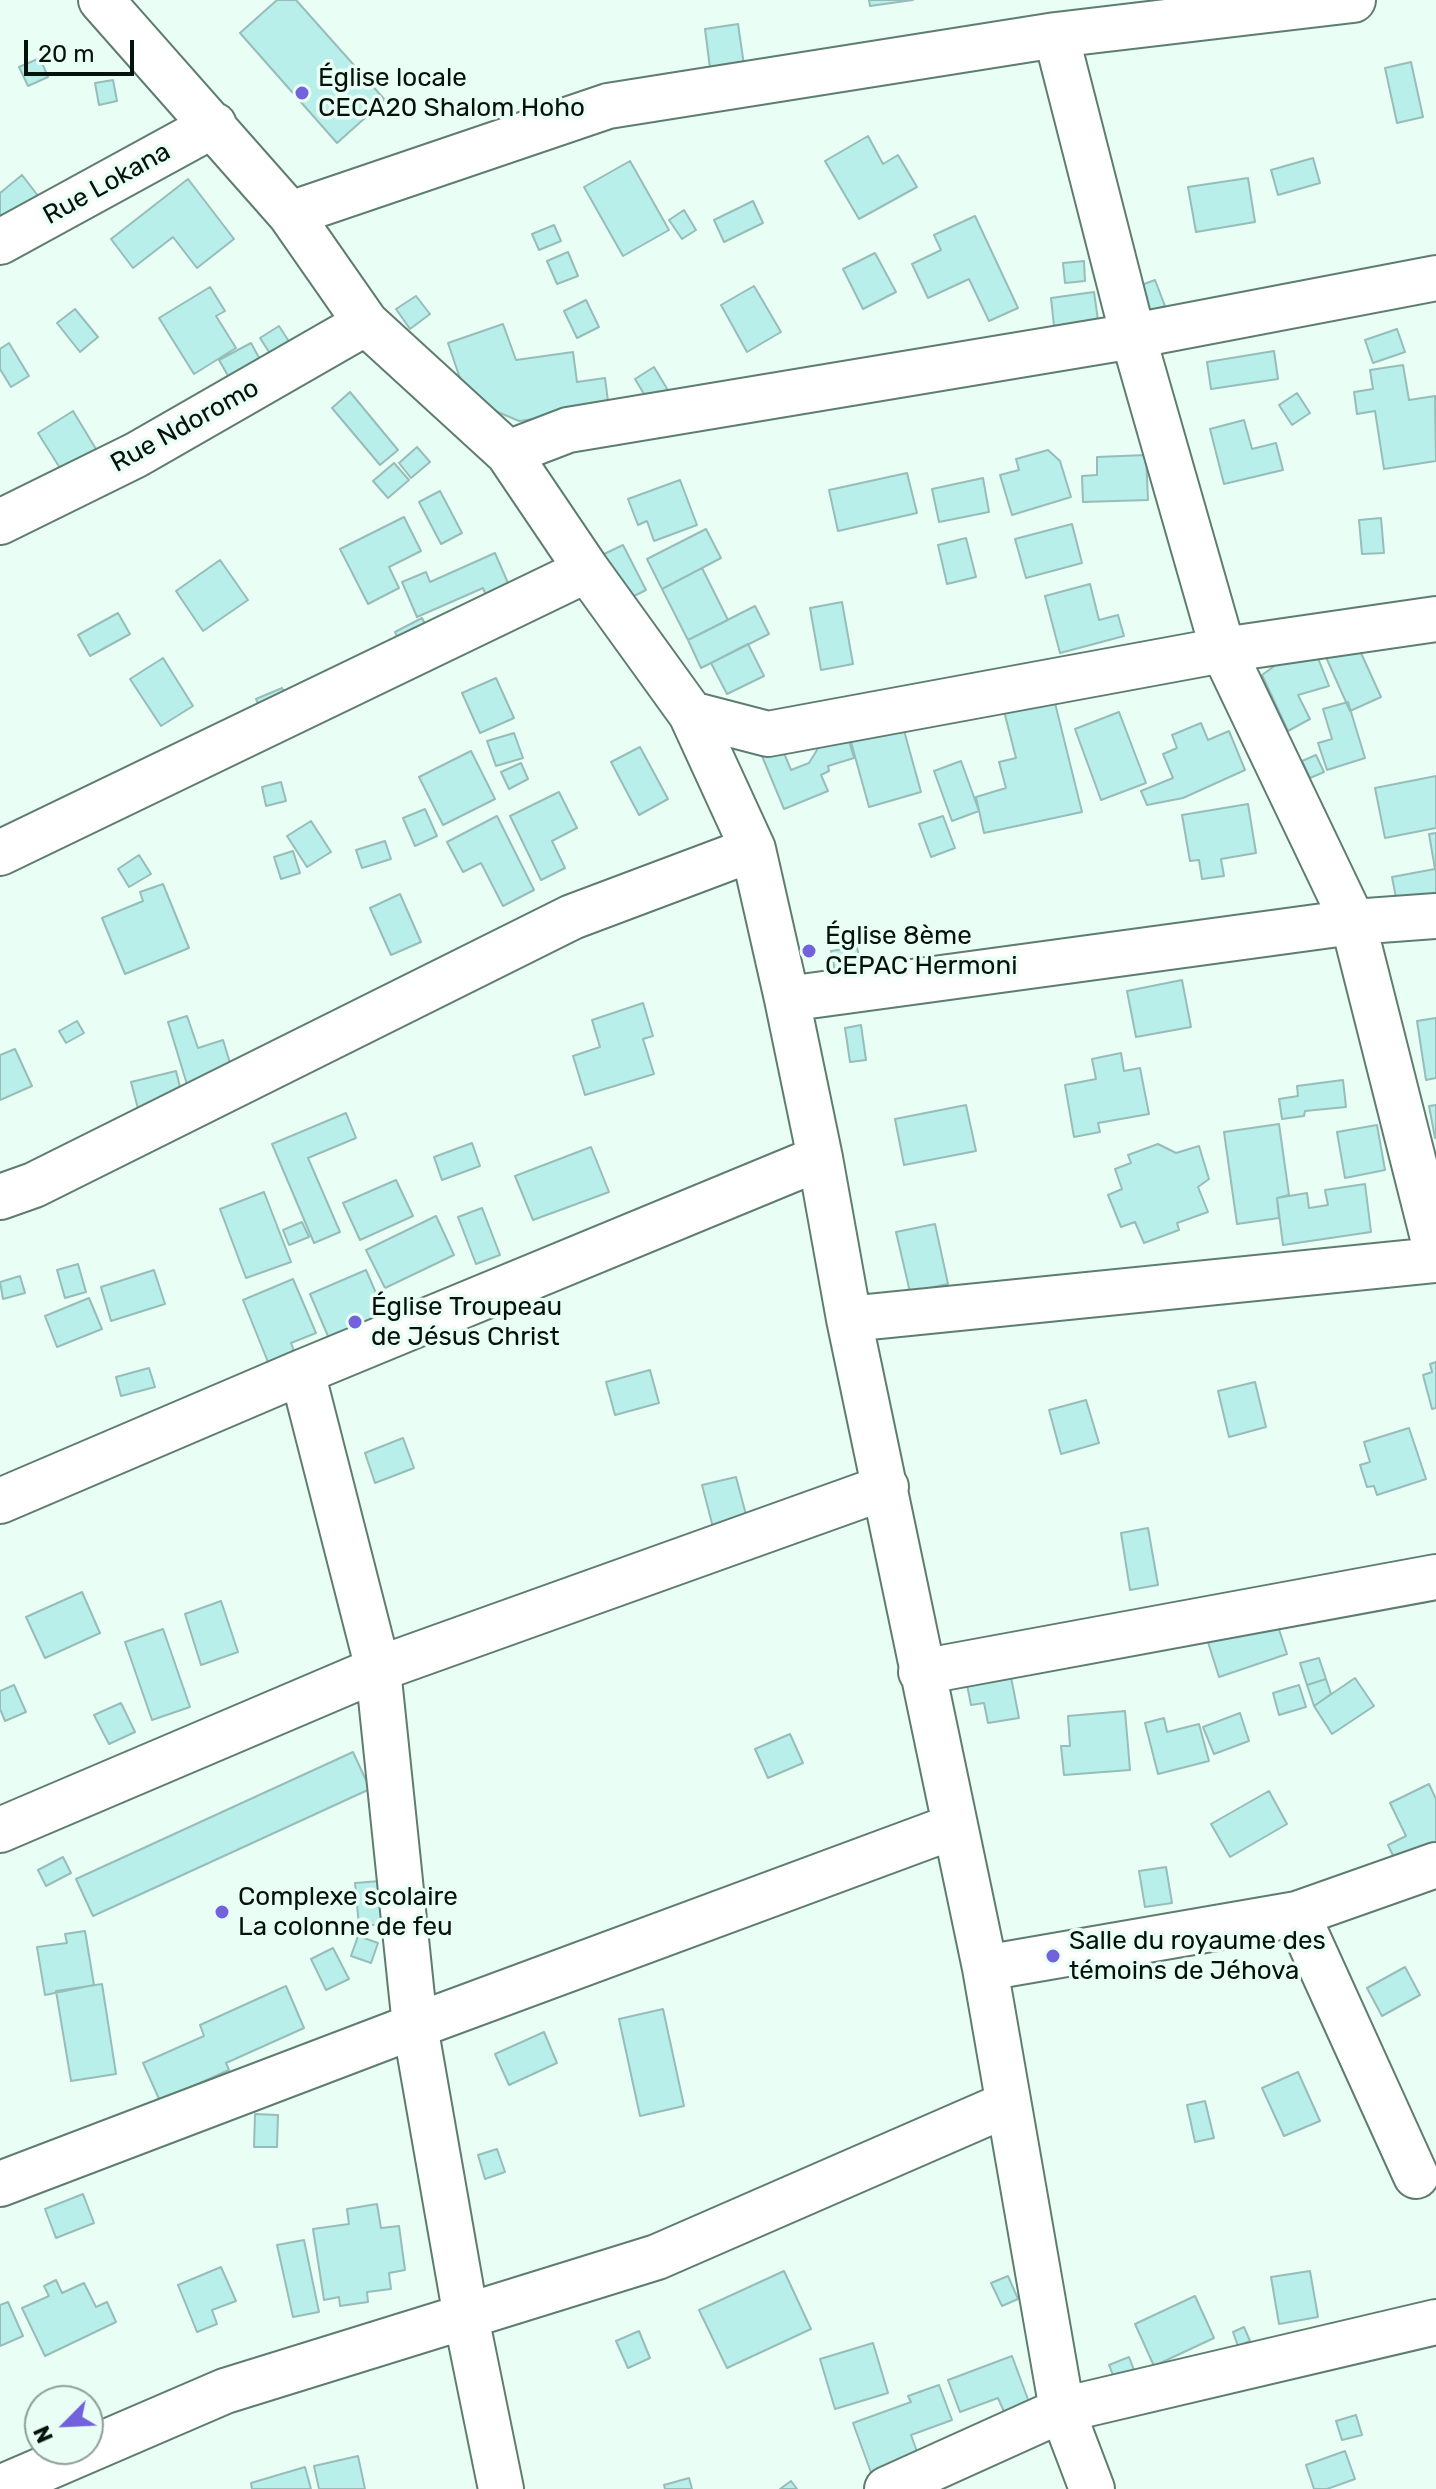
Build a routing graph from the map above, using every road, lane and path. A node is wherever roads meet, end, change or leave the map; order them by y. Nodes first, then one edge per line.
1 (101, 0) edge
2 (1353, 0) edge
3 (1056, 35) junction
4 (214, 125) junction
5 (290, 214) junction
6 (0, 242) edge
7 (1436, 278) edge
8 (366, 323) junction
9 (1133, 336) junction
10 (508, 453) junction
11 (0, 522) edge
12 (587, 570) junction
13 (1436, 619) edge
14 (1223, 650) junction
15 (691, 714) junction
16 (753, 849) junction
17 (0, 853) edge
18 (1436, 916) edge
19 (1353, 922) junction
20 (787, 999) junction
21 (820, 1158) junction
22 (0, 1197) edge
23 (1436, 1250) edge
24 (1436, 1260) edge
25 (849, 1319) junction
26 (302, 1372) junction
27 (886, 1487) junction
28 (0, 1501) edge
29 (1436, 1577) edge
30 (378, 1669) junction
31 (921, 1672) junction
32 (955, 1826) junction
33 (0, 1830) edge
34 (1436, 1865) edge
35 (1297, 1914) junction
36 (985, 1968) junction
37 (415, 2026) junction
38 (1008, 2104) junction
39 (1416, 2176) dead end
40 (0, 2184) edge
41 (466, 2317) junction
42 (1436, 2322) edge
43 (1062, 2410) junction
44 (0, 2488) edge
45 (501, 2489) edge
46 (887, 2489) edge
47 (1092, 2489) edge

1 - 4 street
2 - 3 street
3 - 5 street
3 - 9 street
4 - 5 street
4 - 6 street, Rue Lokana
5 - 8 street
7 - 9 street
8 - 10 street
8 - 11 street, Rue Ndoromo
9 - 10 street
9 - 14 street
10 - 12 street
12 - 15 street
12 - 17 street
13 - 14 street
14 - 15 street
14 - 19 street
15 - 16 street
16 - 20 street
16 - 22 street
18 - 19 street
19 - 20 street
19 - 23 street
20 - 21 street
21 - 25 street
21 - 26 street
24 - 25 street
25 - 27 street
26 - 28 street
26 - 30 street
27 - 30 street
27 - 31 street
29 - 31 street
30 - 33 street
30 - 37 street
31 - 32 street
32 - 36 street
32 - 37 street
34 - 35 street
35 - 36 street
35 - 39 street
36 - 38 street
37 - 40 street
37 - 41 street
38 - 41 street
38 - 43 street
41 - 44 street
41 - 45 street
42 - 43 street
43 - 46 street
43 - 47 street

